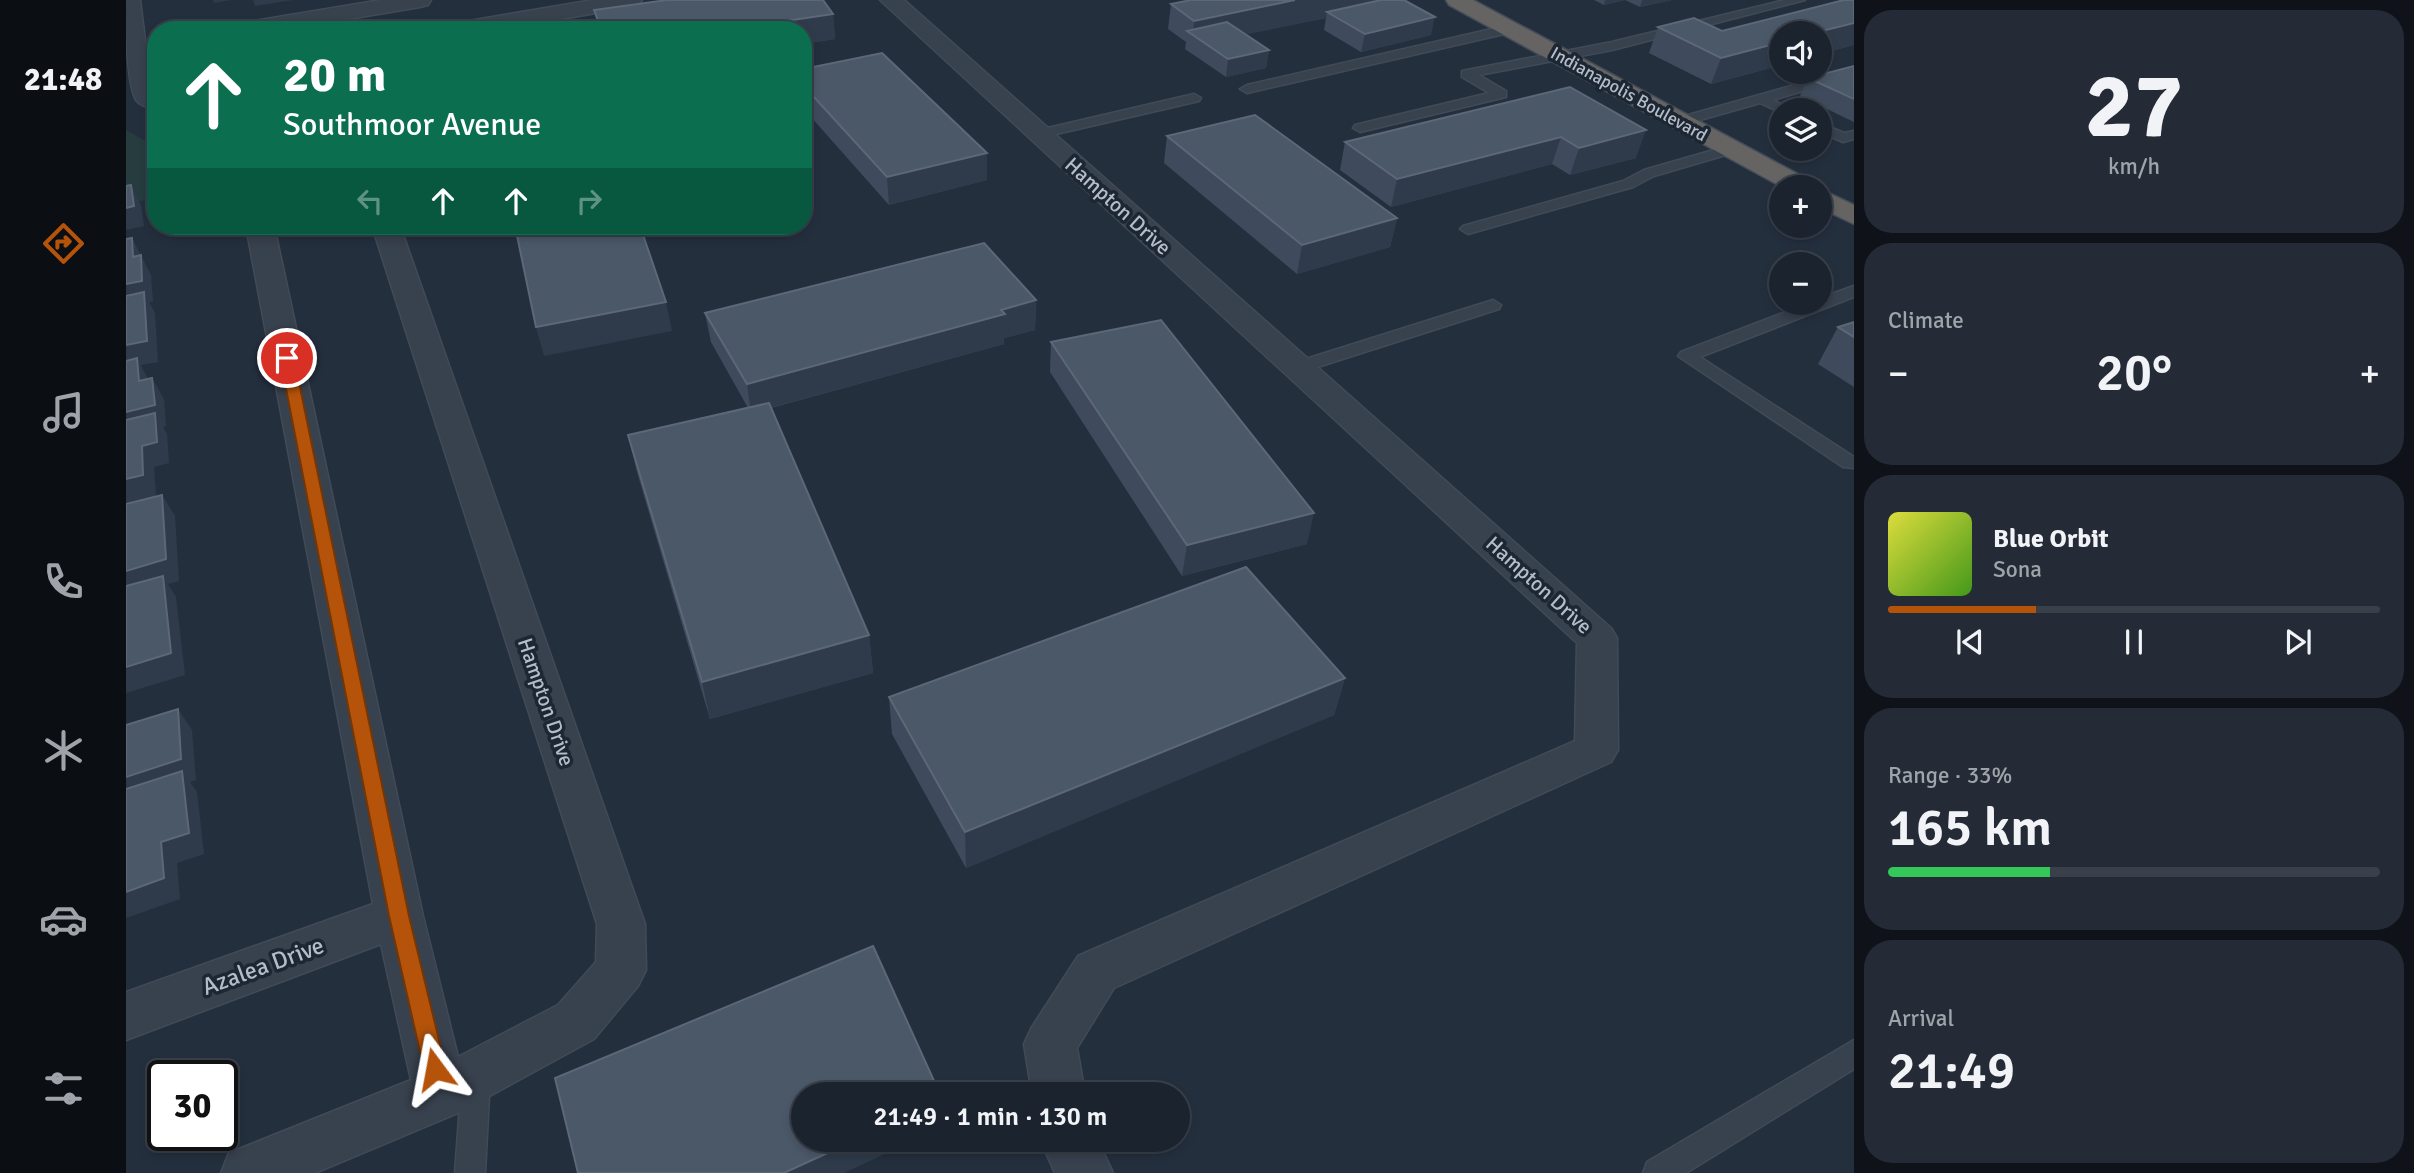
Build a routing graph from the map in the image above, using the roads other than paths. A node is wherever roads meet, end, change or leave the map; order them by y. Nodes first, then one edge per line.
1 (420, 0) edge
2 (631, 0) edge
3 (891, 0) edge
4 (1457, 0) edge
5 (1799, 0) edge
6 (586, 3) edge
7 (129, 14) edge
8 (295, 21) edge
9 (500, 21) edge
10 (1509, 29) junction
11 (145, 46) edge
12 (1556, 55) junction
13 (1854, 72) edge
14 (1247, 89) dead end
15 (147, 98) edge
16 (1194, 98) dead end
17 (1761, 99) junction
18 (1769, 103) edge
19 (1679, 122) junction
20 (1360, 128) dead end
21 (1832, 133) edge
22 (1039, 134) junction
23 (1854, 135) edge
24 (1731, 149) junction
25 (1779, 175) edge
26 (1832, 204) edge
27 (1854, 216) edge
28 (1468, 229) dead end
29 (262, 235) edge
30 (389, 235) edge
31 (1849, 298) edge
32 (1493, 305) dead end
33 (1296, 368) junction
34 (1850, 463) dead end
35 (399, 916) junction
36 (126, 1016) edge
37 (1854, 1054) edge
38 (1057, 1082) edge
39 (459, 1085) junction
40 (1074, 1152) edge
41 (248, 1173) edge
42 (470, 1173) edge
43 (1085, 1173) edge
44 (1658, 1173) edge

1 - 8 street
2 - 6 street
3 - 22 street, Hampton Drive
4 - 10 highway, Indianapolis Boulevard
5 - 12 lane
6 - 9 street
7 - 11 street
10 - 12 highway, Indianapolis Boulevard
10 - 14 lane
11 - 15 street
12 - 19 highway, Indianapolis Boulevard
12 - 20 lane
13 - 17 lane
16 - 22 lane
17 - 18 lane
17 - 19 lane
19 - 24 highway, Indianapolis Boulevard
21 - 23 lane
22 - 33 street, Hampton Drive
24 - 25 highway, Indianapolis Boulevard
24 - 28 lane
26 - 27 highway
29 - 35 street
30 - 39 street, Hampton Drive
31 - 34 lane
32 - 33 lane
33 - 38 street, Hampton Drive
35 - 36 street, Azalea Drive
35 - 39 street
37 - 44 lane
39 - 41 street, Hampton Drive
39 - 42 lane
40 - 43 street

